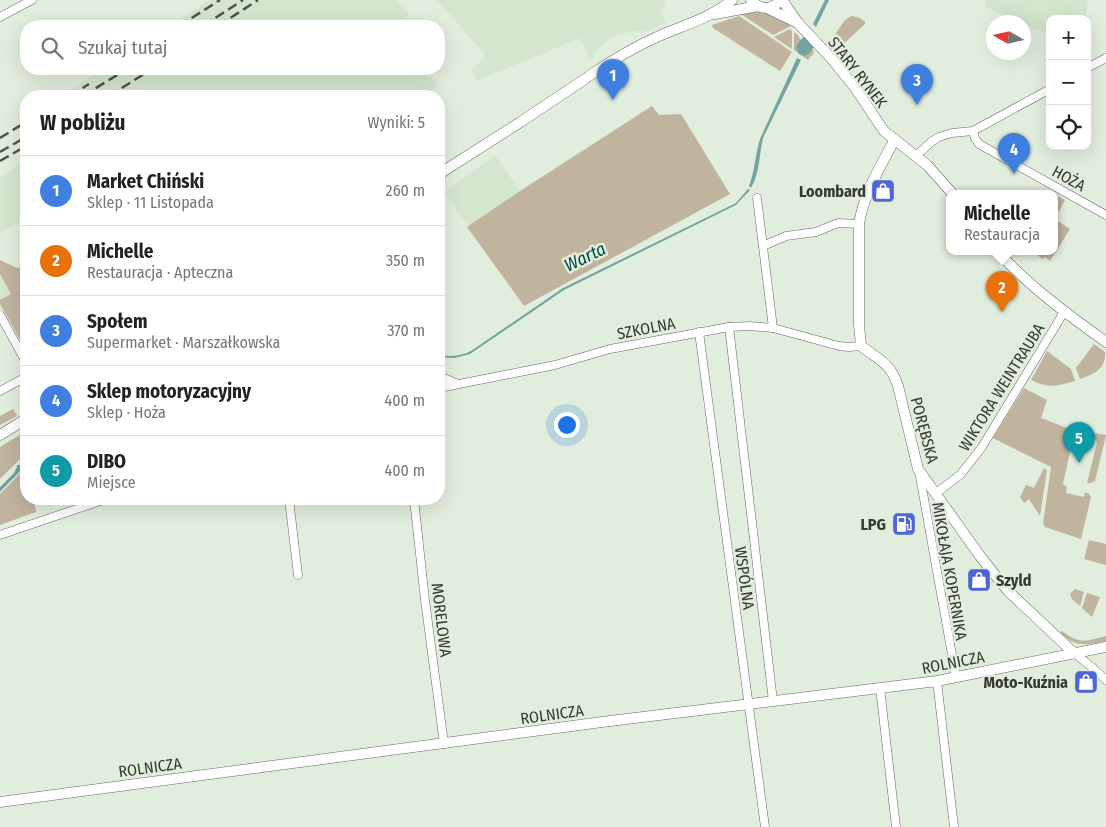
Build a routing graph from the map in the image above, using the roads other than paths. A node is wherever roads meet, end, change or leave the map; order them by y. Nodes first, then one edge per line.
1 (32, 0) edge
2 (732, 0) edge
3 (782, 0) edge
4 (791, 0) edge
5 (759, 5) edge
6 (790, 12) junction
7 (710, 15) junction
8 (0, 17) edge
9 (801, 26) junction
10 (1106, 58) edge
11 (1091, 66) edge
12 (1046, 91) edge
13 (973, 131) junction
14 (895, 140) junction
15 (916, 156) junction
16 (445, 170) edge
17 (949, 190) edge
18 (757, 198) dead end
19 (1106, 215) edge
20 (859, 224) junction
21 (763, 246) junction
22 (1001, 255) edge
23 (1064, 312) junction
24 (0, 315) edge
25 (729, 327) junction
26 (773, 328) junction
27 (699, 332) junction
28 (1106, 342) edge
29 (862, 346) junction
30 (20, 351) edge
31 (445, 379) edge
32 (20, 380) edge
33 (458, 384) junction
34 (445, 387) edge
35 (0, 391) edge
36 (20, 423) edge
37 (0, 435) edge
38 (918, 469) junction
39 (935, 494) junction
40 (88, 505) edge
41 (290, 505) edge
42 (415, 505) edge
43 (0, 535) edge
44 (298, 575) dead end
45 (1106, 646) edge
46 (1074, 653) junction
47 (956, 677) junction
48 (1106, 680) edge
49 (937, 681) junction
50 (880, 688) junction
51 (773, 700) junction
52 (748, 704) junction
53 (444, 744) junction
54 (0, 802) edge
55 (765, 827) edge
56 (896, 827) edge
57 (954, 827) edge

1 - 8 street
2 - 7 street
3 - 5 street
3 - 6 street, STARY RYNEK
4 - 6 street
5 - 7 street
5 - 9 street, STARY RYNEK
6 - 9 street, STARY RYNEK
7 - 16 street
9 - 14 street, STARY RYNEK
10 - 11 street
12 - 13 street
13 - 15 street
13 - 19 street, HOŻA
14 - 15 street, STARY RYNEK
14 - 20 street
15 - 17 street, STARY RYNEK
18 - 21 street
20 - 21 street
20 - 29 street
21 - 26 street
22 - 23 street
23 - 28 street
23 - 39 street, WIKTORA WEINTRAUBA
24 - 30 street
25 - 26 street, SZKOLNA
25 - 27 street, SZKOLNA
25 - 51 street
26 - 29 street, SZKOLNA
27 - 33 street, SZKOLNA
27 - 52 street, WSPÓLNA
29 - 38 street, PORĘBSKA
31 - 33 street
32 - 35 street
33 - 34 street
36 - 37 street
38 - 39 street, PORĘBSKA
38 - 47 street, MIKOŁAJA KOPERNIKA
39 - 46 street, PORĘBSKA
40 - 43 street
41 - 44 street
42 - 53 street, MORELOWA
45 - 46 street, ROLNICZA
46 - 47 street, ROLNICZA
46 - 48 street, PORĘBSKA
47 - 49 street, ROLNICZA
49 - 50 street, ROLNICZA
49 - 57 street
50 - 51 street, ROLNICZA
50 - 56 street
51 - 52 street, ROLNICZA
52 - 53 street, ROLNICZA
52 - 55 street, WSPÓLNA
53 - 54 street, ROLNICZA

